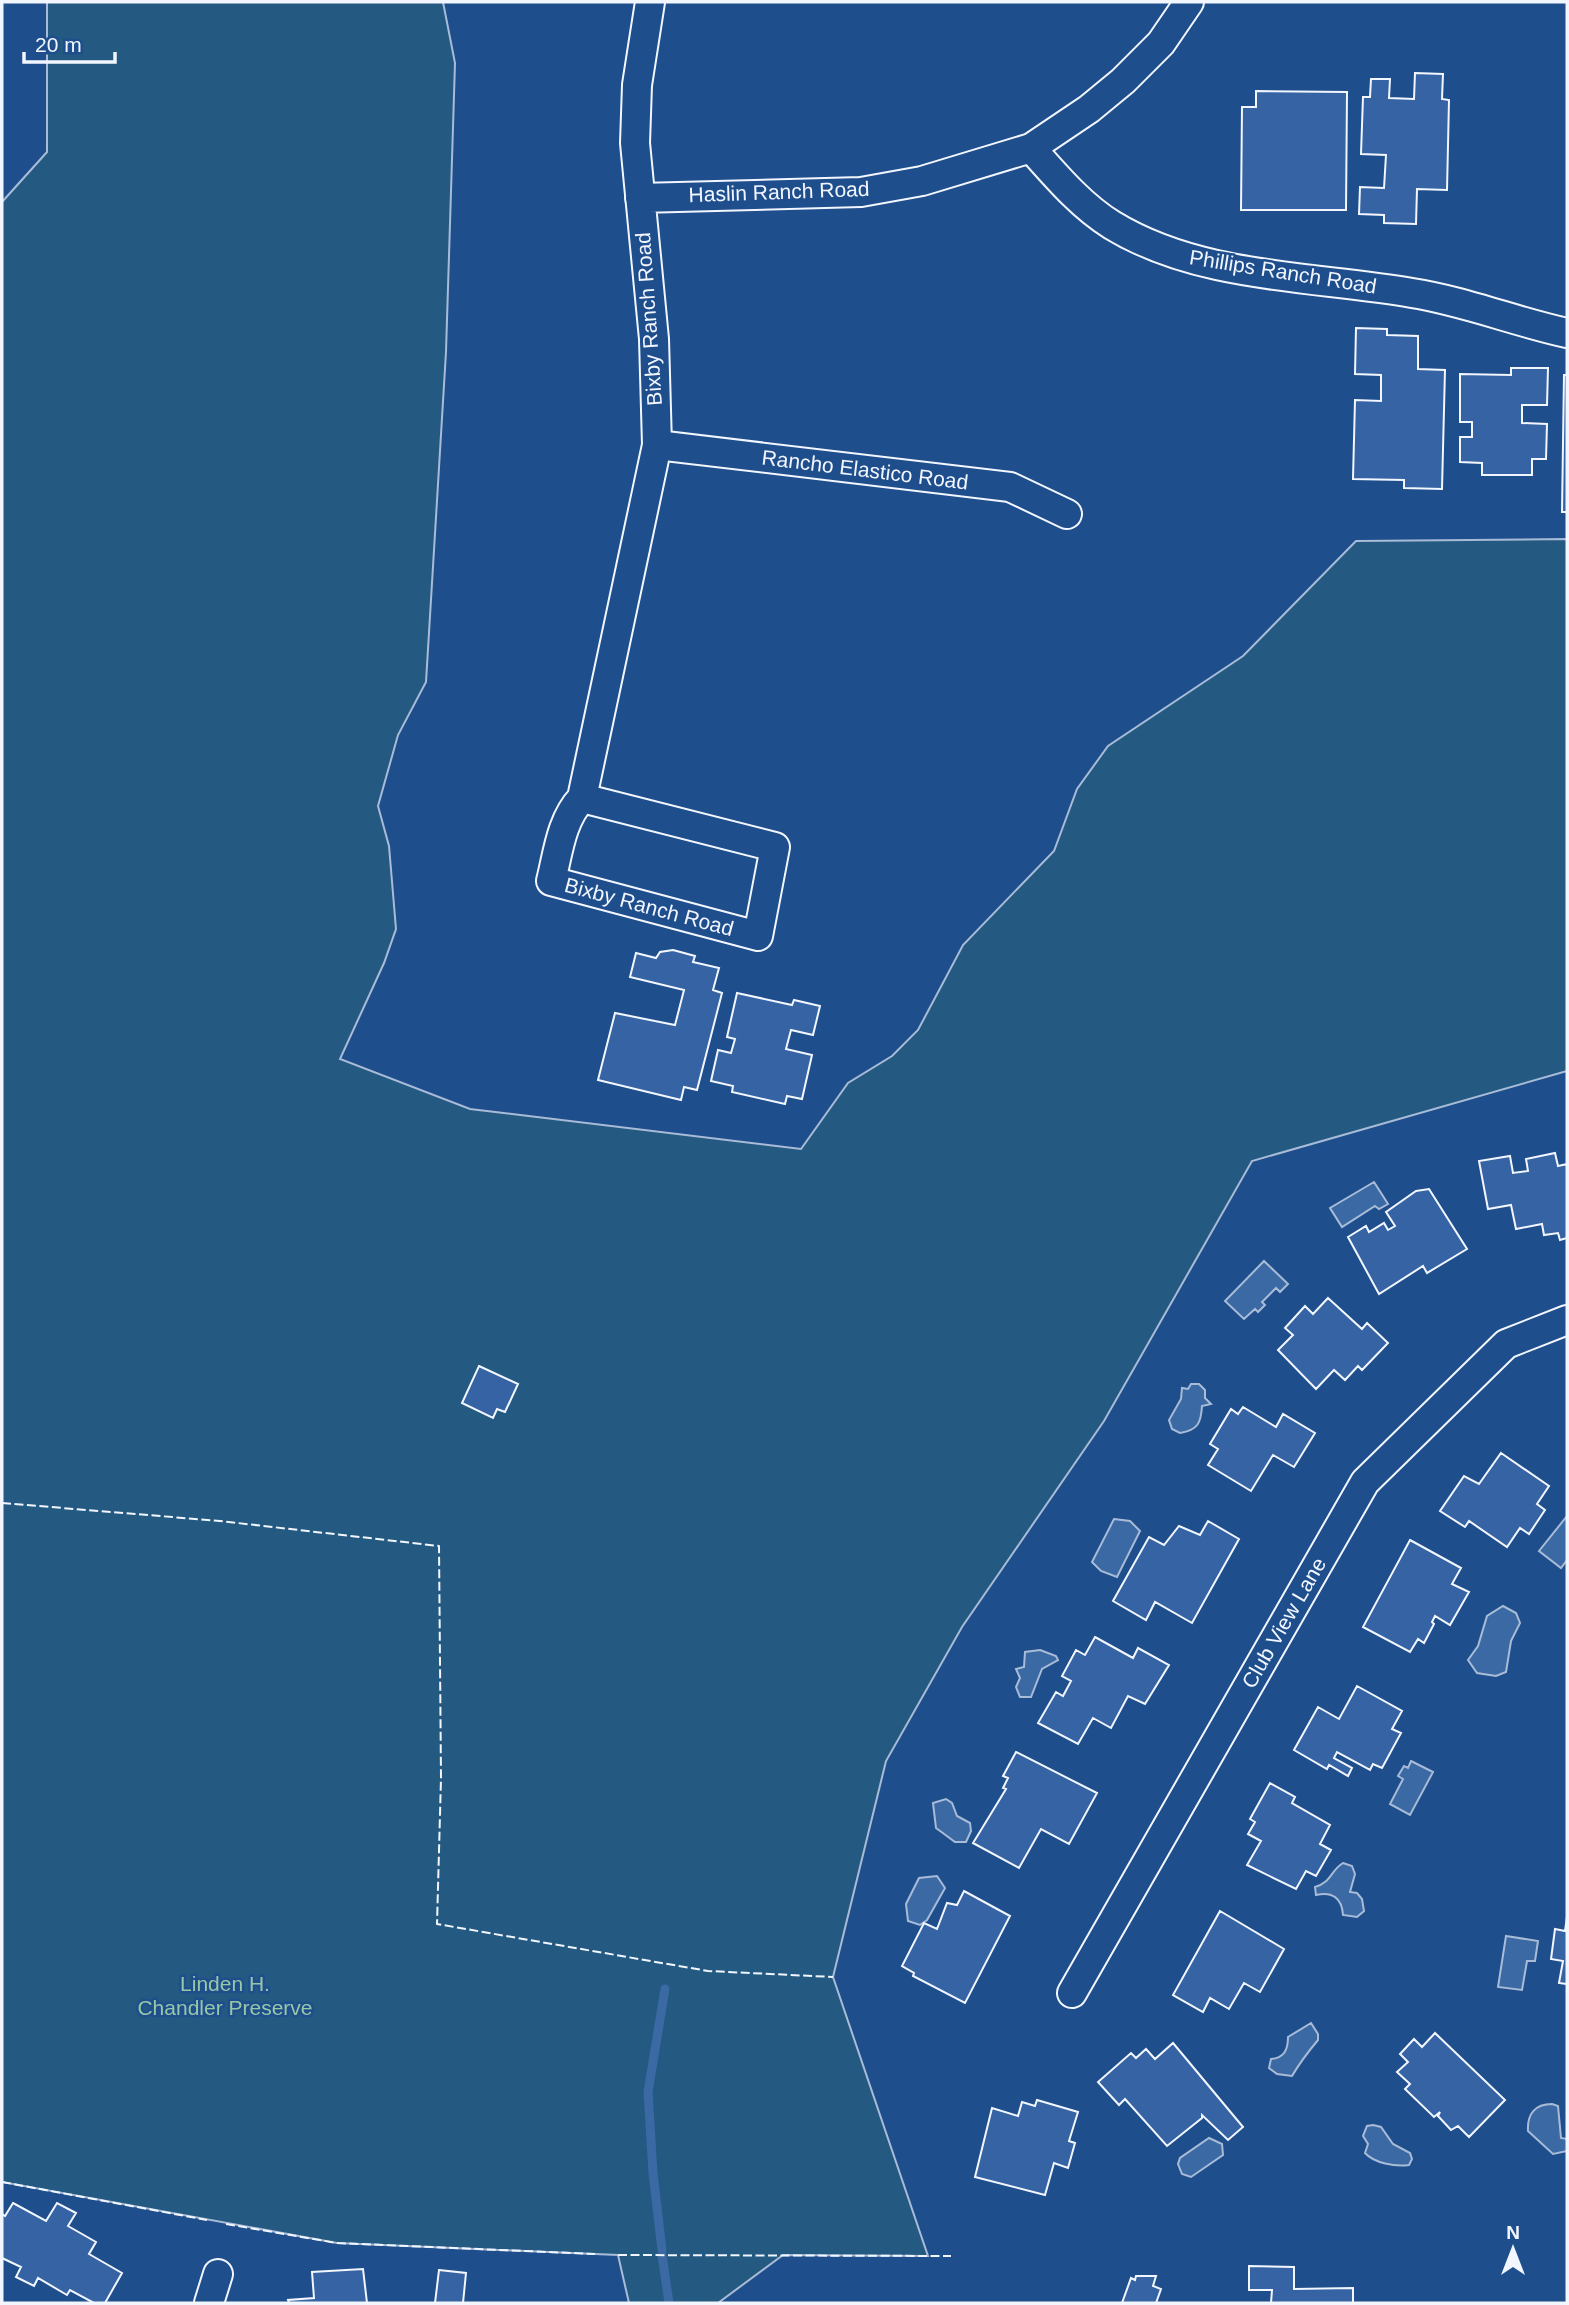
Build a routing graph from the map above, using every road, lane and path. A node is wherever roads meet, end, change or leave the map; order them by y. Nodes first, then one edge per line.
1 (649, 2) edge
2 (1189, 2) edge
3 (1031, 148) junction
4 (640, 198) junction
5 (1567, 333) edge
6 (657, 444) junction
7 (1067, 514) dead end
8 (582, 798) junction
9 (1567, 1320) edge
10 (1072, 1993) dead end
11 (218, 2274) dead end
12 (209, 2303) edge

1 - 4 street, Bixby Ranch Road
2 - 3 street, Haslin Ranch Road
3 - 4 street, Haslin Ranch Road
3 - 5 street, Phillips Ranch Road
4 - 6 street, Bixby Ranch Road
6 - 7 street, Rancho Elastico Road
6 - 8 street, Bixby Ranch Road
8 - 8 street, Bixby Ranch Road
9 - 10 street, Club View Lane
11 - 12 street

